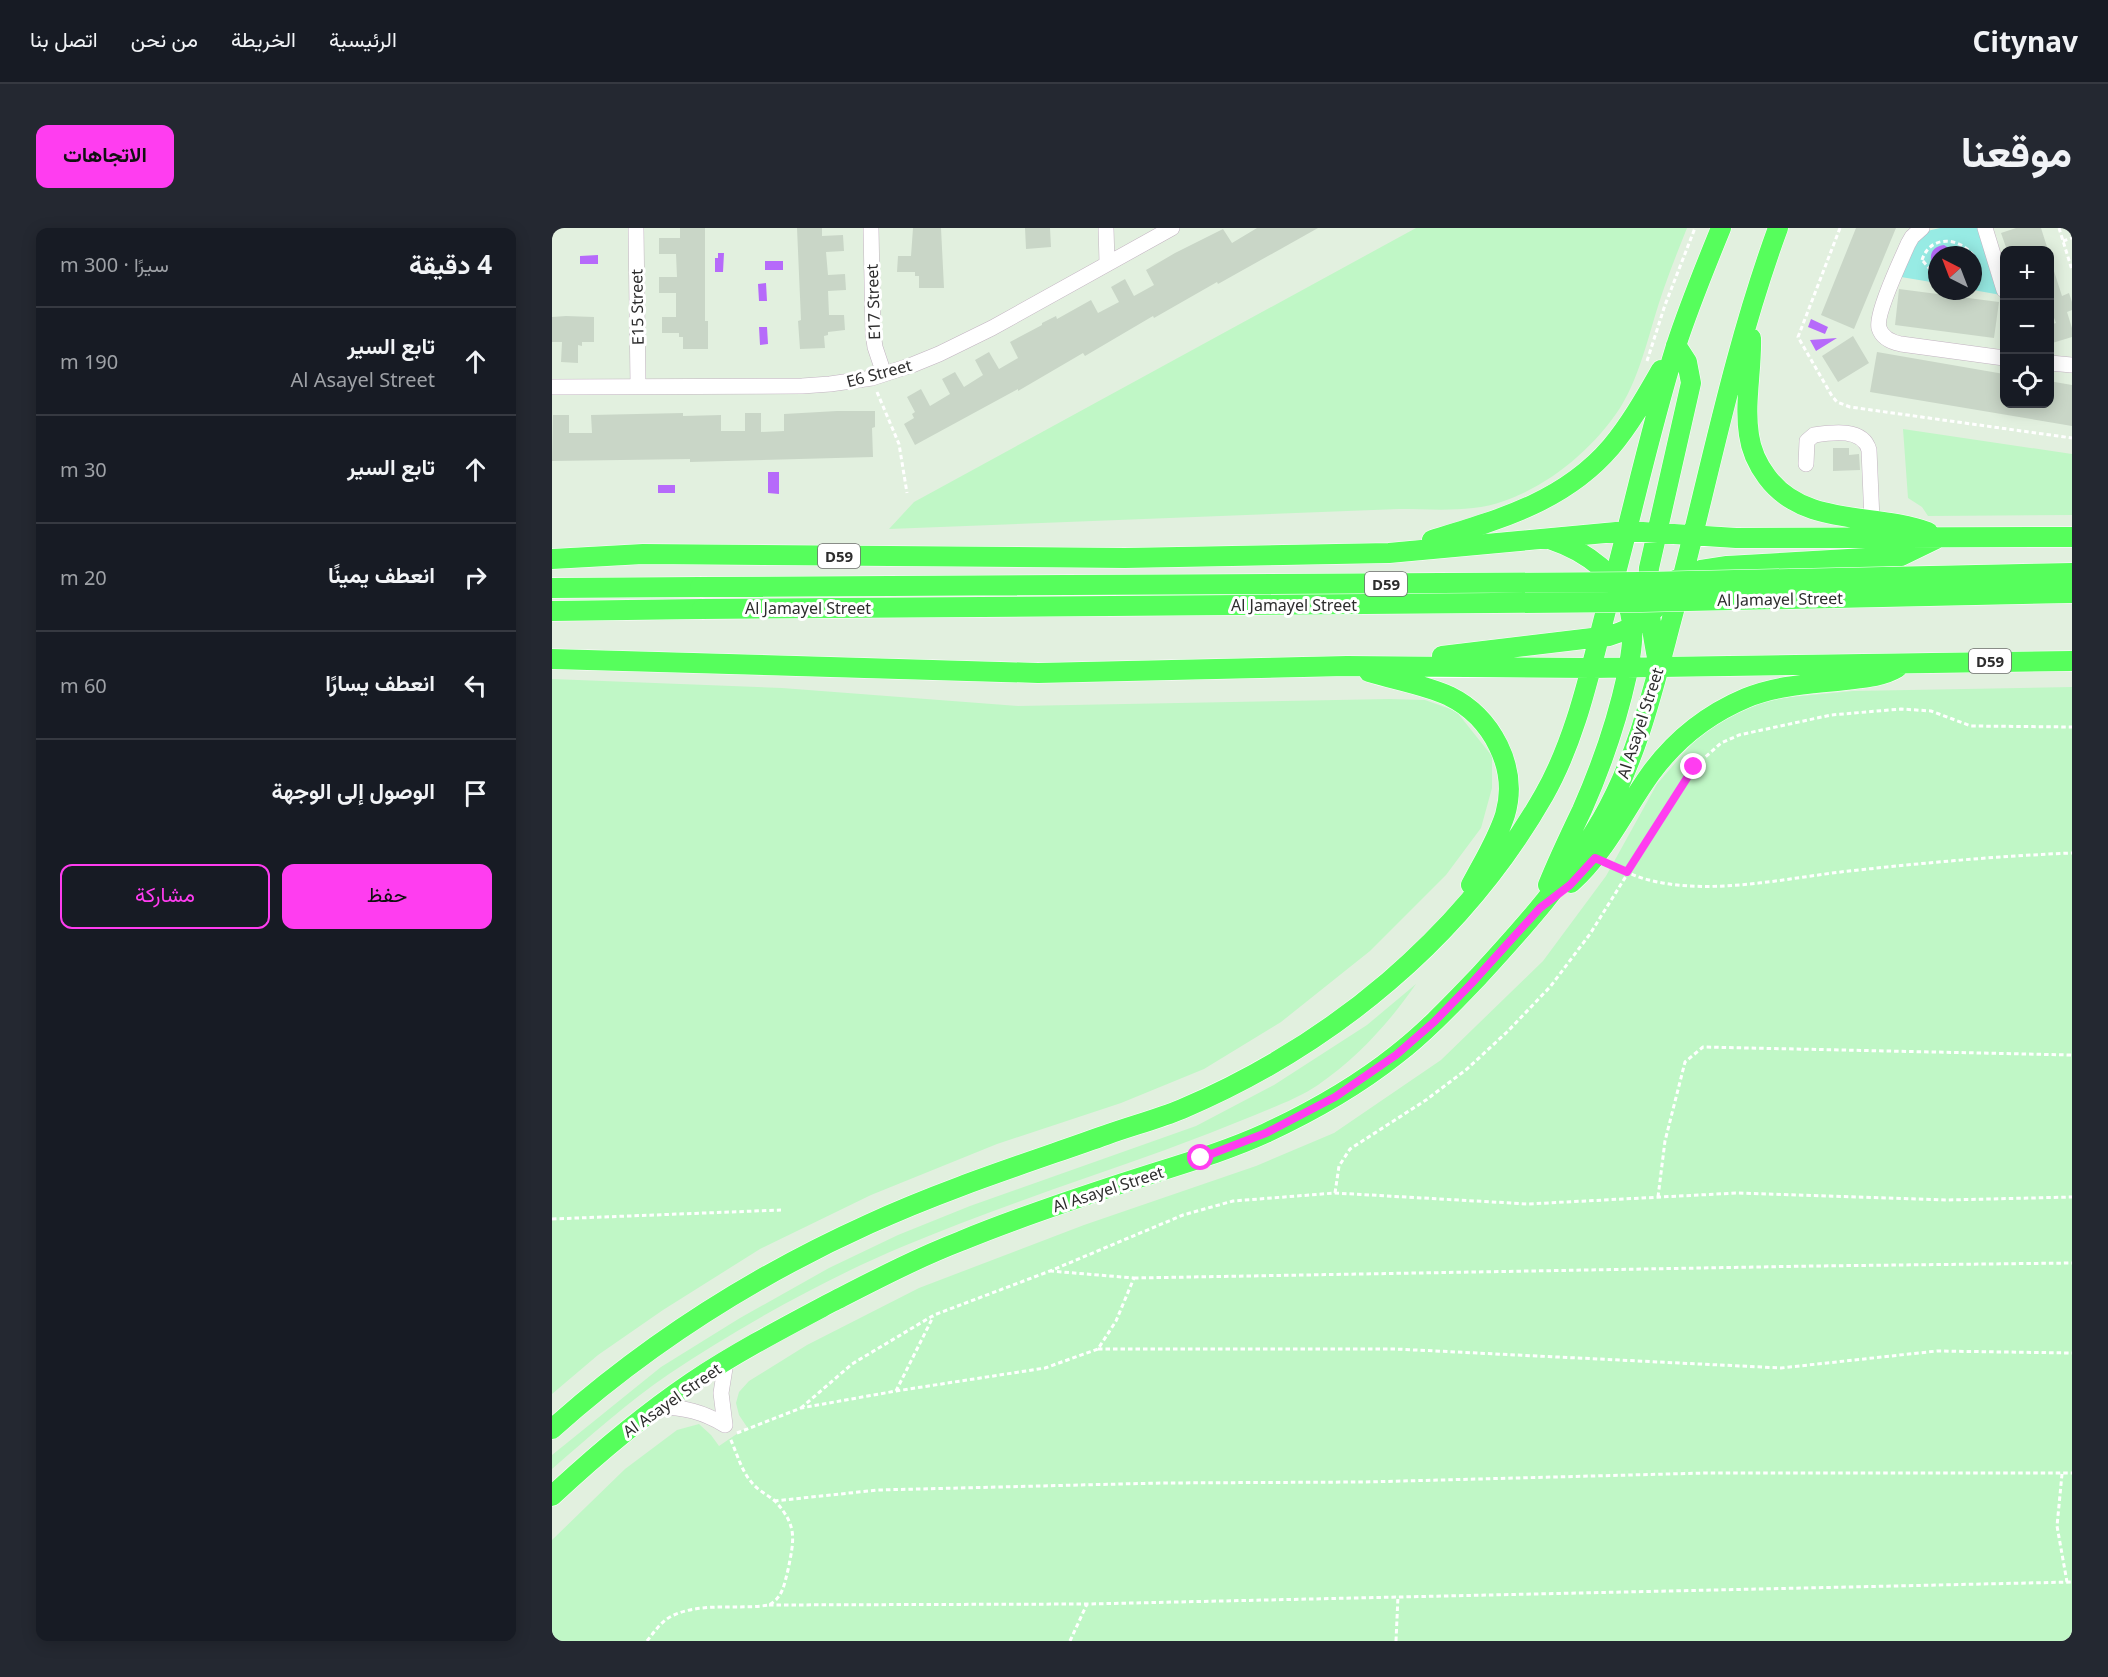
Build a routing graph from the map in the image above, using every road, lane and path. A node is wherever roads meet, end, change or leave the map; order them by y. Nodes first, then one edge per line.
1 (636, 228) edge
2 (871, 228) edge
3 (1106, 228) edge
4 (1172, 228) edge
5 (1695, 228) edge
6 (1721, 228) edge
7 (1778, 228) edge
8 (1840, 228) edge
9 (1922, 228) edge
10 (1985, 228) edge
11 (2059, 228) edge
12 (2072, 238) edge
13 (2063, 241) junction
14 (1933, 246) edge
15 (1965, 246) edge
16 (1928, 250) edge
17 (1904, 254) junction
18 (2070, 259) edge
19 (1922, 260) junction
20 (1107, 262) junction
21 (1928, 267) edge
22 (2072, 270) edge
23 (2000, 277) edge
24 (1748, 316) junction
25 (1676, 345) junction
26 (2000, 357) edge
27 (1646, 363) dead end
28 (2054, 363) edge
29 (2072, 364) edge
30 (878, 376) junction
31 (638, 385) junction
32 (552, 387) edge
33 (2072, 438) edge
34 (1806, 464) dead end
35 (907, 493) dead end
36 (1872, 520) junction
37 (1627, 531) junction
38 (1657, 533) junction
39 (1693, 535) junction
40 (2072, 537) edge
41 (1547, 538) junction
42 (1938, 538) junction
43 (1389, 553) junction
44 (552, 559) edge
45 (2072, 573) edge
46 (1679, 578) junction
47 (1614, 582) junction
48 (552, 588) edge
49 (2072, 593) edge
50 (1648, 596) junction
51 (552, 611) edge
52 (1649, 617) junction
53 (1631, 619) junction
54 (1604, 638) junction
55 (552, 659) edge
56 (2072, 661) edge
57 (1908, 662) junction
58 (1347, 666) junction
59 (1659, 666) junction
60 (1629, 667) junction
61 (1592, 668) junction
62 (2072, 727) edge
63 (2072, 853) edge
64 (1595, 858) junction
65 (1627, 872) junction
66 (1540, 908) junction
67 (1450, 923) junction
68 (2072, 1055) edge
69 (1335, 1192) junction
70 (1658, 1197) junction
71 (2072, 1197) edge
72 (781, 1210) dead end
73 (552, 1219) edge
74 (2072, 1263) edge
75 (1050, 1271) junction
76 (1134, 1278) junction
77 (934, 1316) junction
78 (1098, 1349) junction
79 (2072, 1353) edge
80 (726, 1362) junction
81 (896, 1391) junction
82 (659, 1407) junction
83 (801, 1408) junction
84 (552, 1429) edge
85 (727, 1431) junction
86 (2062, 1473) junction
87 (2072, 1473) edge
88 (552, 1496) edge
89 (774, 1501) junction
90 (2070, 1582) edge
91 (1398, 1596) junction
92 (1087, 1604) junction
93 (769, 1605) junction
94 (647, 1641) edge
95 (1070, 1641) edge
96 (1395, 1641) edge

1 - 31 street, E15 Street
2 - 30 street, E17 Street
3 - 20 street
4 - 20 street, E6 Street
5 - 27 path
6 - 25 main road
7 - 24 main road
8 - 33 path
9 - 17 street
10 - 23 street
11 - 13 path
12 - 13 path
13 - 18 path
14 - 15 path
16 - 19 path
17 - 19 path
17 - 26 street
18 - 22 path
19 - 21 path
20 - 30 street, E6 Street
24 - 36 main road
24 - 39 main road
25 - 37 main road
25 - 38 main road
25 - 43 main road
28 - 29 street
30 - 31 street, E6 Street
30 - 35 path
31 - 32 street, E6 Street
34 - 36 street
36 - 42 main road
37 - 38 main road, D59
37 - 41 main road, D59
37 - 47 main road
38 - 39 main road, D59
38 - 50 main road
39 - 42 main road, D59
39 - 46 main road
40 - 42 main road, D59
41 - 43 main road, D59
41 - 47 main road
42 - 46 main road
43 - 44 main road, D59
45 - 48 main road, Al Jamayel Street / D59, bridge
46 - 50 main road
46 - 52 main road
46 - 59 main road, Al Asayel Street
47 - 53 main road
47 - 54 main road
49 - 51 main road, Al Jamayel Street / D59, bridge
50 - 52 main road
50 - 53 main road
52 - 53 main road
52 - 59 main road
53 - 54 main road
53 - 60 main road
54 - 58 main road
54 - 61 main road
55 - 58 main road, D59
56 - 57 main road, D59
57 - 59 main road, D59
57 - 64 main road
58 - 61 main road, D59
58 - 67 main road
59 - 60 main road, D59
59 - 66 main road, Al Asayel Street
60 - 61 main road, D59
60 - 66 main road
61 - 67 main road
62 - 65 path
63 - 65 path
64 - 65 path
64 - 66 main road
65 - 69 path
66 - 80 main road, Al Asayel Street
67 - 84 main road
68 - 70 path
69 - 70 path
69 - 75 path
70 - 71 path
72 - 73 path
74 - 76 path
75 - 76 path
75 - 77 path
76 - 78 path
77 - 81 path
77 - 83 path
78 - 79 path
78 - 81 path
80 - 82 main road, Al Asayel Street
80 - 85 street
81 - 83 path
82 - 85 street
82 - 88 main road, Al Asayel Street
83 - 85 path
85 - 89 path
86 - 87 path
86 - 89 path
86 - 90 path
89 - 93 path
90 - 91 path
91 - 92 path
91 - 96 path
92 - 93 path
92 - 95 path
93 - 94 path

